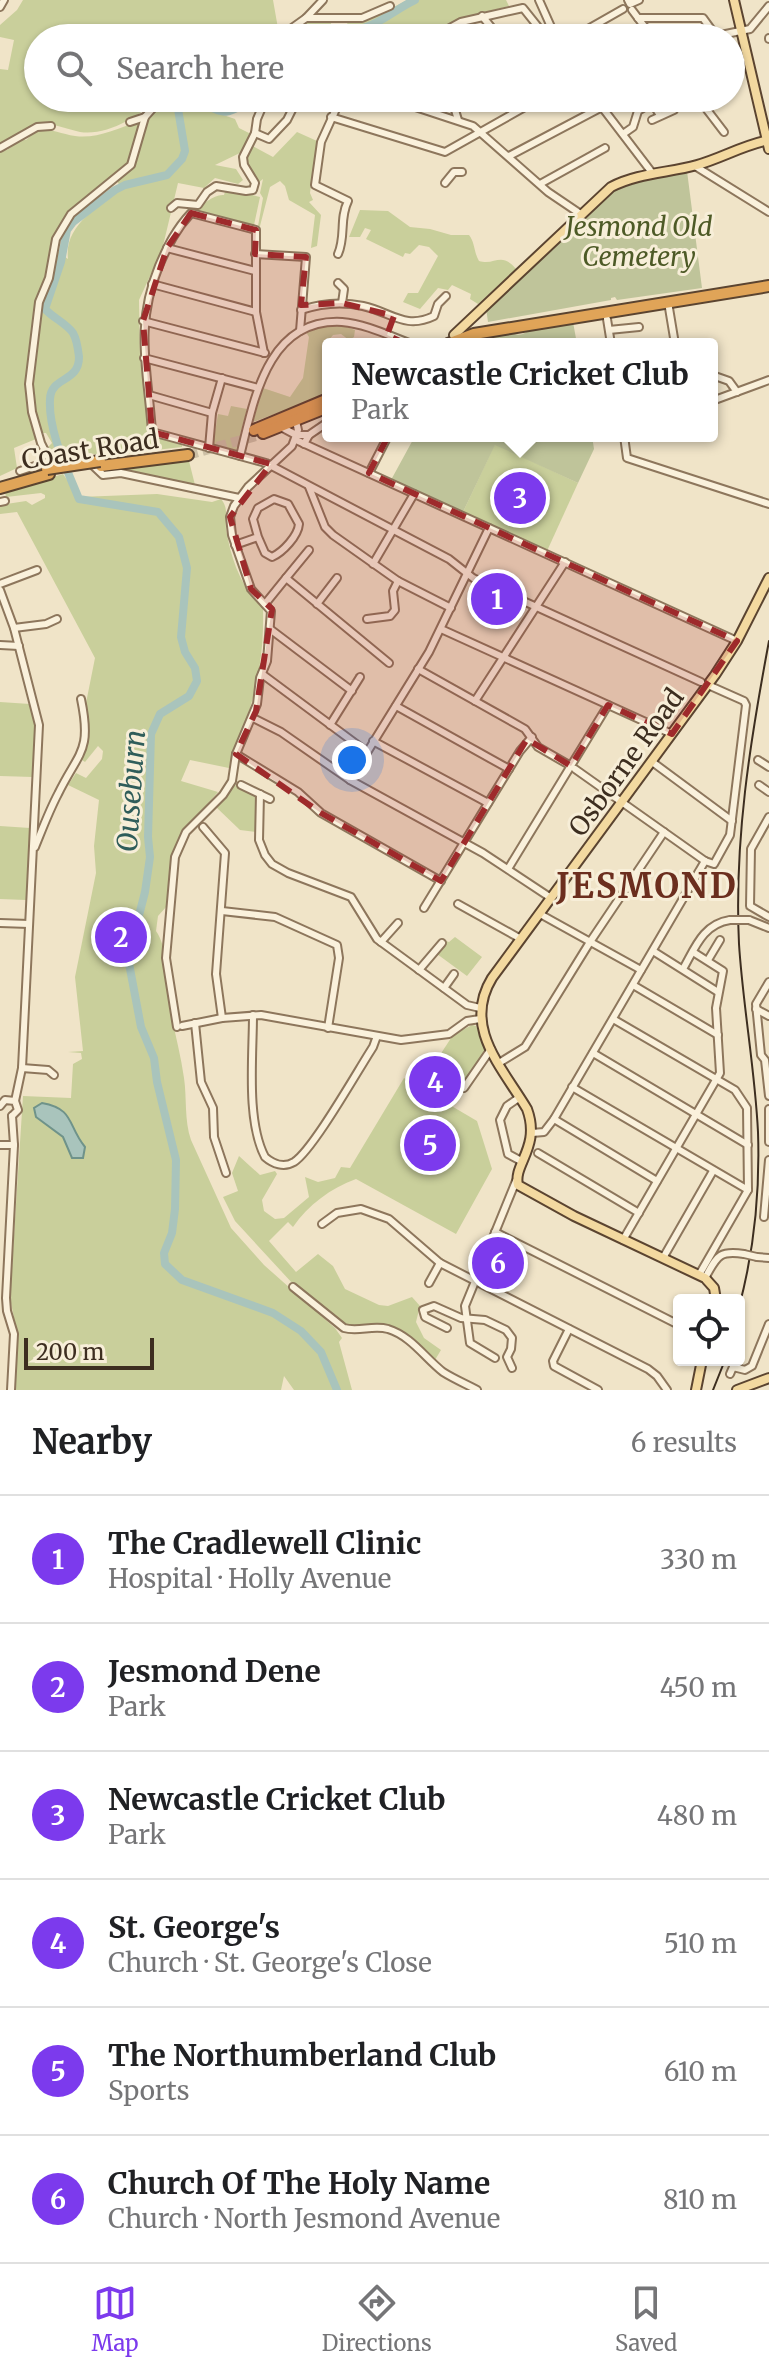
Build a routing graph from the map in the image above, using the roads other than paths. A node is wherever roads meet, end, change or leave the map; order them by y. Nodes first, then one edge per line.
1 (4, 0) edge
2 (323, 0) edge
3 (539, 0) edge
4 (639, 0) edge
5 (734, 0) edge
6 (630, 5) edge
7 (390, 6) dead end
8 (0, 7) edge
9 (623, 9) dead end
10 (768, 9) edge
11 (482, 16) junction
12 (306, 18) junction
13 (638, 18) junction
14 (298, 24) edge
15 (458, 24) edge
16 (489, 24) edge
17 (536, 24) edge
18 (550, 24) edge
19 (597, 24) edge
20 (642, 24) edge
21 (707, 24) edge
22 (739, 24) edge
23 (745, 30) edge
24 (745, 48) edge
25 (149, 112) edge
26 (260, 112) edge
27 (290, 112) edge
28 (334, 112) edge
29 (433, 112) edge
30 (455, 112) edge
31 (517, 112) edge
32 (593, 112) edge
33 (606, 112) edge
34 (638, 112) edge
35 (658, 112) edge
36 (668, 112) edge
37 (709, 112) edge
38 (660, 115) junction
39 (145, 117) junction
40 (331, 117) junction
41 (458, 120) junction
42 (652, 120) dead end
43 (130, 122) dead end
44 (51, 126) dead end
45 (724, 132) dead end
46 (255, 133) junction
47 (482, 133) junction
48 (624, 135) junction
49 (616, 141) dead end
50 (768, 143) edge
51 (0, 148) edge
52 (605, 148) dead end
53 (509, 156) junction
54 (709, 160) junction
55 (695, 166) junction
56 (462, 172) dead end
57 (653, 174) junction
58 (710, 174) junction
59 (445, 183) dead end
60 (540, 184) junction
61 (315, 185) junction
62 (314, 194) dead end
63 (171, 208) dead end
64 (769, 212) edge
65 (582, 215) junction
66 (167, 248) junction
67 (255, 254) junction
68 (338, 254) dead end
69 (255, 271) junction
70 (338, 283) dead end
71 (769, 283) edge
72 (152, 284) junction
73 (446, 296) dead end
74 (668, 302) junction
75 (342, 303) junction
76 (301, 310) junction
77 (256, 312) junction
78 (607, 315) junction
79 (394, 316) junction
80 (476, 316) junction
81 (143, 321) junction
82 (639, 327) dead end
83 (609, 330) junction
84 (300, 331) junction
85 (474, 331) junction
86 (387, 335) junction
87 (395, 338) edge
88 (452, 338) edge
89 (454, 338) edge
90 (610, 338) edge
91 (674, 338) edge
92 (264, 353) junction
93 (272, 355) junction
94 (144, 358) junction
95 (718, 377) edge
96 (222, 378) junction
97 (769, 380) edge
98 (258, 388) junction
99 (737, 392) junction
100 (149, 395) junction
101 (718, 399) edge
102 (322, 404) edge
103 (322, 410) edge
104 (212, 413) junction
105 (292, 426) junction
106 (322, 426) edge
107 (255, 433) tunnel mouth
108 (309, 435) junction
109 (385, 442) edge
110 (625, 442) edge
111 (304, 444) junction
112 (209, 448) junction
113 (188, 453) tunnel mouth
114 (240, 456) junction
115 (50, 466) junction
116 (271, 467) junction
117 (20, 471) dead end
118 (369, 473) junction
119 (0, 486) edge
120 (309, 487) junction
121 (414, 494) junction
122 (239, 498) junction
123 (769, 504) edge
124 (489, 528) junction
125 (393, 530) junction
126 (258, 537) junction
127 (235, 545) junction
128 (309, 550) dead end
129 (565, 562) junction
130 (373, 564) junction
131 (37, 570) dead end
132 (467, 575) junction
133 (286, 578) junction
134 (337, 578) dead end
135 (769, 578) edge
136 (398, 581) junction
137 (0, 587) edge
138 (265, 604) junction
139 (317, 604) junction
140 (536, 607) junction
141 (451, 608) junction
142 (57, 619) dead end
143 (367, 619) dead end
144 (14, 628) junction
145 (270, 629) junction
146 (441, 629) junction
147 (737, 641) junction
148 (0, 645) edge
149 (19, 646) junction
150 (503, 657) junction
151 (389, 663) dead end
152 (418, 669) junction
153 (262, 674) junction
154 (360, 677) dead end
155 (704, 683) junction
156 (352, 691) junction
157 (81, 699) dead end
158 (475, 701) junction
159 (608, 705) junction
160 (396, 706) junction
161 (253, 718) junction
162 (330, 725) junction
163 (672, 734) junction
164 (532, 737) junction
165 (373, 741) junction
166 (367, 752) junction
167 (236, 754) junction
168 (758, 760) dead end
169 (651, 761) junction
170 (769, 767) edge
171 (573, 768) junction
172 (509, 769) junction
173 (350, 780) junction
174 (241, 785) dead end
175 (759, 785) dead end
176 (769, 792) edge
177 (260, 794) junction
178 (270, 799) dead end
179 (621, 802) junction
180 (488, 803) junction
181 (769, 817) edge
182 (732, 821) junction
183 (34, 824) junction
184 (44, 825) junction
185 (203, 827) dead end
186 (664, 832) junction
187 (464, 842) junction
188 (33, 852) junction
189 (705, 861) junction
190 (508, 869) junction
191 (441, 881) junction
192 (551, 898) junction
193 (458, 904) dead end
194 (424, 908) dead end
195 (222, 911) junction
196 (540, 914) junction
197 (769, 917) edge
198 (0, 923) edge
199 (398, 923) dead end
200 (29, 924) junction
201 (769, 928) edge
202 (521, 939) junction
203 (720, 940) dead end
204 (381, 942) junction
205 (590, 942) junction
206 (442, 943) dead end
207 (653, 951) junction
208 (693, 952) junction
209 (708, 960) junction
210 (683, 969) junction
211 (419, 970) junction
212 (641, 970) junction
213 (454, 974) dead end
214 (769, 982) edge
215 (633, 985) junction
216 (444, 988) junction
217 (718, 992) junction
218 (480, 1008) junction
219 (756, 1009) junction
220 (253, 1015) junction
221 (769, 1016) edge
222 (222, 1018) junction
223 (480, 1019) junction
224 (613, 1019) junction
225 (195, 1023) junction
226 (328, 1028) junction
227 (718, 1035) junction
228 (377, 1036) junction
229 (491, 1049) junction
230 (593, 1053) junction
231 (767, 1061) edge
232 (499, 1063) junction
233 (22, 1068) junction
234 (54, 1075) dead end
235 (717, 1080) junction
236 (572, 1087) junction
237 (464, 1088) dead end
238 (769, 1096) edge
239 (520, 1097) junction
240 (15, 1101) junction
241 (0, 1106) edge
242 (769, 1109) edge
243 (696, 1115) junction
244 (12, 1116) junction
245 (554, 1119) junction
246 (532, 1133) junction
247 (769, 1142) edge
248 (0, 1145) edge
249 (14, 1145) junction
250 (748, 1145) junction
251 (676, 1149) junction
252 (538, 1153) dead end
253 (769, 1160) edge
254 (523, 1162) junction
255 (713, 1171) junction
256 (226, 1173) dead end
257 (516, 1181) junction
258 (657, 1181) junction
259 (748, 1190) junction
260 (768, 1197) edge
261 (639, 1213) junction
262 (764, 1217) dead end
263 (322, 1224) dead end
264 (495, 1232) junction
265 (0, 1233) edge
266 (9, 1233) junction
267 (623, 1240) junction
268 (663, 1258) junction
269 (769, 1258) edge
270 (440, 1263) junction
271 (702, 1277) junction
272 (429, 1283) dead end
273 (476, 1283) junction
274 (293, 1287) dead end
275 (715, 1294) edge
276 (3, 1312) edge
277 (467, 1318) junction
278 (673, 1322) edge
279 (769, 1324) edge
280 (447, 1328) dead end
281 (569, 1329) junction
282 (495, 1358) dead end
283 (701, 1366) edge
284 (512, 1368) dead end
285 (730, 1374) dead end
286 (769, 1378) edge
287 (11, 1390) edge
288 (477, 1390) edge
289 (598, 1390) edge
290 (667, 1390) edge
291 (696, 1390) edge
292 (737, 1390) edge

1 - 8 street
2 - 12 street
3 - 18 street
4 - 6 street
5 - 22 main road
6 - 13 street
7 - 12 street
9 - 19 street
10 - 23 street
11 - 15 street
11 - 16 street
11 - 17 street
12 - 14 street
13 - 20 street
13 - 21 street
24 - 50 main road
25 - 39 street
26 - 46 street
27 - 46 street
28 - 40 street
29 - 41 street
30 - 41 street
31 - 47 street
32 - 53 street
33 - 48 street
34 - 48 street
35 - 38 street
36 - 38 street
37 - 45 street
38 - 42 street
39 - 43 street
39 - 115 street
40 - 47 street
40 - 61 street
41 - 47 street
44 - 51 street
46 - 63 street
47 - 53 street
48 - 49 street
48 - 57 street
50 - 54 main road
52 - 60 street
53 - 60 street
54 - 55 main road
54 - 58 street
55 - 57 main road
55 - 58 street
56 - 59 street
57 - 65 main road
58 - 64 street
60 - 65 street
61 - 62 street
61 - 68 street
65 - 80 main road
66 - 67 street
66 - 69 street
66 - 72 street
67 - 69 street
67 - 76 street
69 - 77 street
70 - 75 street
71 - 74 highway
72 - 77 street
72 - 81 street
73 - 79 street
74 - 78 highway
74 - 91 street
75 - 76 street
75 - 79 street
76 - 84 street
77 - 92 street
78 - 83 street
78 - 85 highway
79 - 86 street
80 - 85 main road
80 - 88 main road
81 - 92 street
81 - 94 street
82 - 83 street
83 - 90 street
84 - 86 street
84 - 93 street
85 - 89 highway
86 - 87 street
92 - 93 street
93 - 98 street
94 - 96 street
94 - 100 street
95 - 99 street
96 - 98 street
96 - 104 street
97 - 99 street
98 - 114 street
99 - 101 street
100 - 104 street
100 - 112 street
102 - 105 highway
103 - 105 highway
104 - 112 street
105 - 107 highway
105 - 108 street
105 - 111 street
105 - 116 street
106 - 108 street
108 - 111 street
109 - 118 street
110 - 123 street
111 - 118 street
112 - 114 street
113 - 115 highway, Coast Road, bridge
114 - 116 street
115 - 117 street
115 - 119 highway, Coast Road
115 - 122 street
116 - 120 street
116 - 122 street
118 - 121 street
120 - 125 street
120 - 130 street
121 - 124 street
121 - 125 street
122 - 127 street
124 - 129 street
124 - 132 street
125 - 130 street
125 - 132 street
126 - 126 street
126 - 127 street
127 - 138 street
128 - 133 street
129 - 140 street
129 - 147 street
130 - 136 street
131 - 137 street
132 - 140 street
132 - 141 street
133 - 138 street
133 - 139 street
134 - 139 street
135 - 147 main road, Osborne Road
136 - 141 street
136 - 143 street
137 - 144 street
138 - 145 street
139 - 151 street
140 - 150 street
140 - 155 street
141 - 146 street
142 - 144 street
144 - 149 street
145 - 153 street
145 - 156 street
146 - 150 street
146 - 152 street
147 - 155 main road, Osborne Road
148 - 149 street
149 - 183 street
150 - 158 street
150 - 159 street
152 - 158 street
152 - 160 street
153 - 161 street
153 - 162 street
154 - 156 street
155 - 163 main road, Osborne Road
155 - 182 street
156 - 162 street
157 - 184 street
158 - 164 street
159 - 163 street
159 - 171 street
160 - 165 street
160 - 172 street
161 - 167 street
161 - 173 street
162 - 166 street
163 - 169 main road, Osborne Road
164 - 171 street
164 - 172 street
165 - 166 street
165 - 180 street
166 - 173 street
167 - 191 street
167 - 225 street
168 - 170 street
169 - 179 main road, Osborne Road
169 - 182 street
171 - 179 street
171 - 190 street
172 - 180 street
173 - 187 street
174 - 177 street
175 - 176 street
177 - 178 street
177 - 204 street
179 - 186 street
179 - 192 main road, Osborne Road
180 - 187 street
181 - 197 street
182 - 189 street
183 - 184 street
183 - 188 street
184 - 188 street
185 - 195 street
186 - 189 street
186 - 205 street
187 - 190 street
187 - 191 street
188 - 200 street
189 - 207 street
190 - 192 street
191 - 194 street
192 - 196 main road, Osborne Road
193 - 202 street
195 - 222 street
195 - 226 street
196 - 202 main road, Osborne Road
196 - 205 street
198 - 200 street
199 - 204 street
200 - 233 street
201 - 208 street, bridge
202 - 218 main road, Osborne Road
203 - 209 street
204 - 211 street
205 - 212 street
205 - 232 street
206 - 211 street
207 - 210 street
207 - 212 street
208 - 209 street
208 - 210 street
209 - 217 street
210 - 217 street
211 - 216 street
212 - 215 street
213 - 216 street
214 - 219 street
215 - 224 street
215 - 227 street
216 - 218 street
217 - 227 street
218 - 223 main road, Osborne Road
219 - 221 street
219 - 231 street
220 - 222 street
220 - 226 street
220 - 228 street
222 - 225 street
223 - 228 street
223 - 229 main road, Osborne Road
224 - 230 street
224 - 235 street
225 - 256 street
226 - 228 street
227 - 235 street
229 - 232 main road, Osborne Road
229 - 237 street
230 - 236 street
230 - 243 street
231 - 238 street
232 - 239 main road, Osborne Road
233 - 234 street
233 - 240 street
235 - 243 street
235 - 250 street
236 - 245 street
236 - 251 street
239 - 246 main road, Osborne Road
239 - 254 street
240 - 241 street
240 - 244 street
241 - 244 street
242 - 247 street
243 - 250 street
243 - 251 street
244 - 249 street
245 - 246 street
245 - 258 street
246 - 254 main road
248 - 249 street
249 - 266 street
250 - 259 street
251 - 255 street
251 - 258 street
252 - 261 street
253 - 260 street
254 - 257 main road
255 - 259 street
255 - 268 street
257 - 264 street
257 - 267 main road
258 - 261 street
259 - 271 street
260 - 262 street
261 - 267 street
263 - 270 street
264 - 273 street
264 - 278 street
265 - 266 street
266 - 276 street
267 - 268 main road
268 - 271 main road
269 - 271 street, bridge
270 - 272 street
270 - 273 street
271 - 275 main road
273 - 277 street
273 - 281 street
274 - 288 street
276 - 287 street
277 - 280 street
277 - 282 street
277 - 284 street
279 - 285 street
281 - 289 street
281 - 290 street
283 - 291 main road
286 - 292 main road

